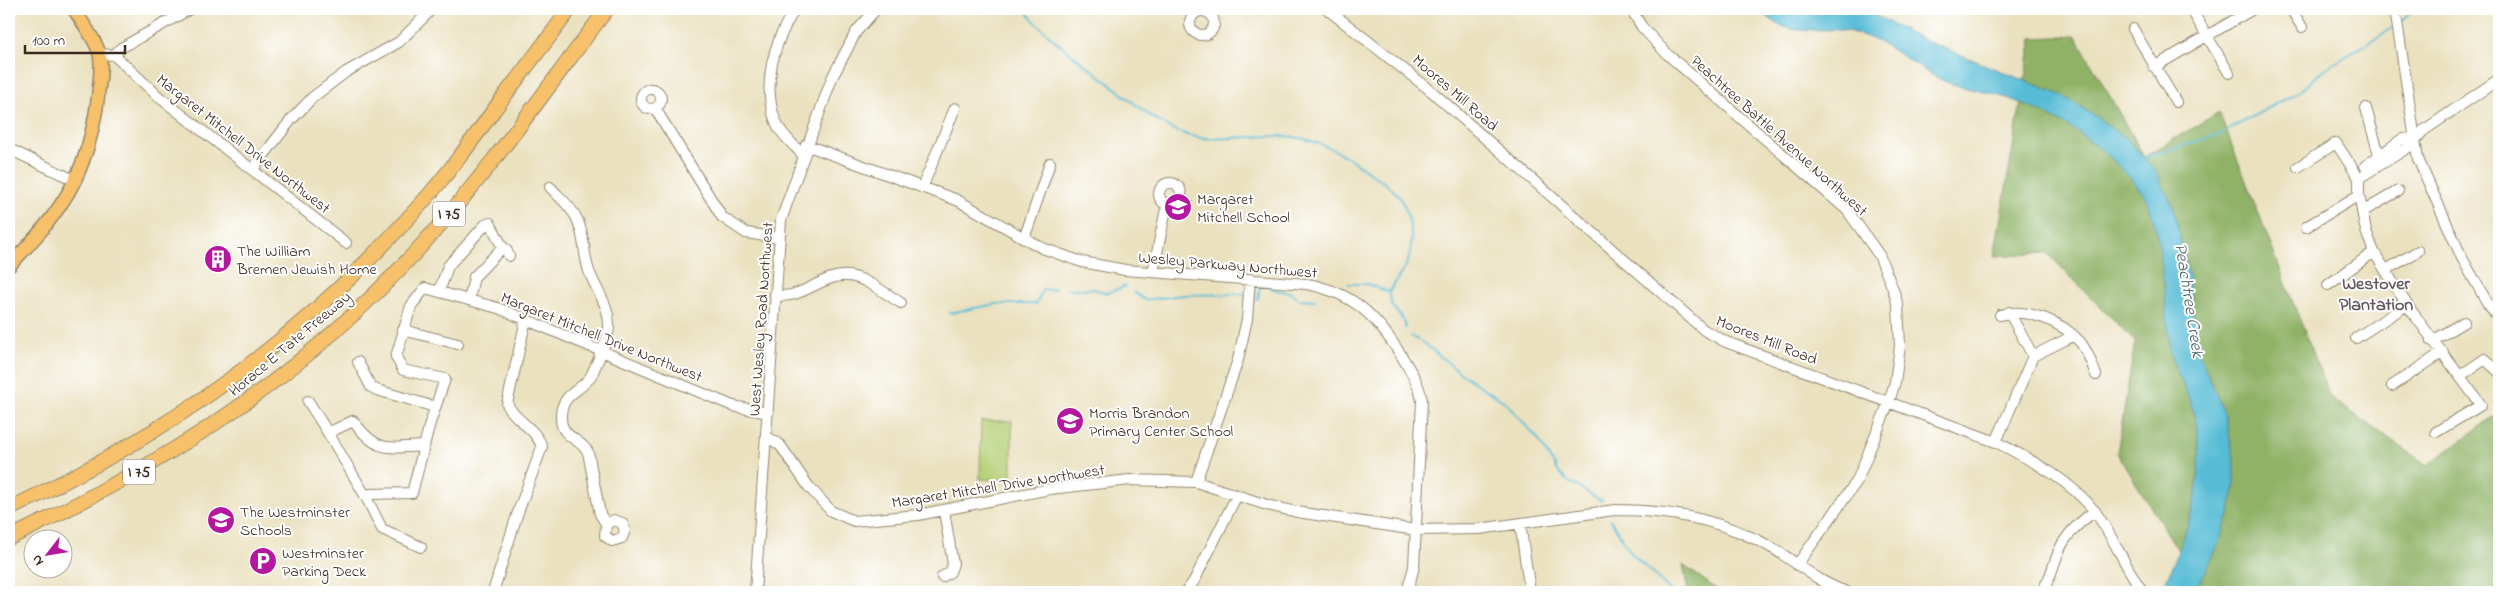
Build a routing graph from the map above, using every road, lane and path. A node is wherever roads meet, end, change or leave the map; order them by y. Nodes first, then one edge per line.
1 (74, 9) edge
2 (190, 9) edge
3 (432, 9) edge
4 (570, 9) edge
5 (606, 9) edge
6 (795, 9) edge
7 (876, 9) edge
8 (1327, 9) edge
9 (1631, 9) edge
10 (2191, 9) edge
11 (2253, 9) edge
12 (2291, 9) edge
13 (2395, 11) edge
14 (2302, 27) dead end
15 (2133, 29) dead end
16 (2206, 36) junction
17 (100, 54) junction
18 (114, 55) junction
19 (2154, 67) junction
20 (2229, 73) dead end
21 (2499, 79) edge
22 (2176, 102) dead end
23 (655, 108) dead end
24 (955, 108) dead end
25 (2366, 108) dead end
26 (2414, 138) junction
27 (9, 149) edge
28 (805, 150) junction
29 (2379, 155) junction
30 (1050, 163) dead end
31 (2298, 167) dead end
32 (252, 169) junction
33 (2357, 176) junction
34 (76, 181) junction
35 (550, 187) dead end
36 (922, 188) junction
37 (2398, 191) dead end
38 (2358, 195) junction
39 (1167, 204) dead end
40 (2362, 212) junction
41 (2306, 227) dead end
42 (779, 238) junction
43 (1024, 239) junction
44 (346, 244) dead end
45 (2418, 251) dead end
46 (2374, 252) junction
47 (9, 266) edge
48 (2386, 270) junction
49 (1153, 272) junction
50 (1250, 279) junction
51 (2328, 285) dead end
52 (439, 292) junction
53 (775, 294) junction
54 (469, 300) junction
55 (901, 303) dead end
56 (2407, 305) junction
57 (2499, 318) edge
58 (526, 319) junction
59 (2464, 322) dead end
60 (403, 330) junction
61 (2073, 336) junction
62 (2356, 338) dead end
63 (2432, 341) junction
64 (458, 344) dead end
65 (600, 352) junction
66 (2443, 352) junction
67 (2033, 356) junction
68 (358, 362) dead end
69 (2499, 372) edge
70 (2096, 375) dead end
71 (2460, 376) junction
72 (2392, 386) dead end
73 (308, 401) dead end
74 (1889, 402) junction
75 (435, 407) junction
76 (768, 413) junction
77 (2436, 432) dead end
78 (330, 436) junction
79 (766, 436) junction
80 (1996, 442) junction
81 (424, 446) junction
82 (1196, 482) junction
83 (1237, 495) junction
84 (366, 497) junction
85 (9, 509) edge
86 (944, 511) junction
87 (2095, 512) junction
88 (1520, 523) junction
89 (606, 524) dead end
90 (1416, 530) junction
91 (9, 538) edge
92 (421, 547) dead end
93 (1797, 565) junction
94 (942, 577) dead end
95 (493, 592) edge
96 (755, 592) edge
97 (1186, 592) edge
98 (1406, 592) edge
99 (1530, 592) edge
100 (1847, 592) edge
101 (2042, 592) edge
102 (2143, 592) edge

1 - 17 main road
2 - 18 street
3 - 32 street
4 - 85 highway, Horace E Tate Freeway / I 75
5 - 91 highway, Horace E Tate Freeway / I 75
6 - 28 street
7 - 28 street, West Wesley Road Northwest
8 - 74 street, Moores Mill Road
9 - 74 street, Peachtree Battle Avenue Northwest
10 - 16 street
11 - 16 street
12 - 14 street
13 - 26 street
15 - 19 street
16 - 19 street
16 - 20 street
17 - 18 street
17 - 34 main road
18 - 32 street, Margaret Mitchell Drive Northwest
19 - 22 street
21 - 26 street
23 - 42 street
24 - 36 street
25 - 29 street
26 - 29 street
26 - 33 street
26 - 57 street
27 - 34 street
28 - 36 street, Wesley Parkway Northwest
28 - 42 street, West Wesley Road Northwest
29 - 33 street
30 - 43 street
31 - 33 street
32 - 44 street, Margaret Mitchell Drive Northwest
33 - 38 street
34 - 47 main road
35 - 65 street
36 - 43 street, Wesley Parkway Northwest
37 - 40 street
38 - 40 street
38 - 41 street
39 - 49 street
40 - 46 street
42 - 53 street, West Wesley Road Northwest
43 - 49 street, Wesley Parkway Northwest
45 - 48 street
46 - 48 street
46 - 51 street
48 - 56 street
49 - 50 street, Wesley Parkway Northwest
50 - 82 street
50 - 90 street, Wesley Parkway Northwest
52 - 54 street, Margaret Mitchell Drive Northwest
52 - 54 street
52 - 60 street, Margaret Mitchell Drive Northwest
53 - 55 street
53 - 76 street, West Wesley Road Northwest
54 - 58 street, Margaret Mitchell Drive Northwest
56 - 62 street
56 - 63 street
58 - 65 street, Margaret Mitchell Drive Northwest
58 - 95 street
59 - 63 street
60 - 64 street
60 - 75 street
61 - 67 street
61 - 67 street
61 - 70 street
63 - 66 street
65 - 76 street, Margaret Mitchell Drive Northwest
65 - 89 street
66 - 71 street
66 - 72 street
67 - 80 street
68 - 75 street
69 - 71 street
71 - 77 street
73 - 78 street
74 - 80 street, Moores Mill Road
74 - 93 street, Peachtree Battle Avenue Northwest
75 - 81 street
76 - 79 street, West Wesley Road Northwest
78 - 81 street
78 - 84 street
79 - 86 street, Margaret Mitchell Drive Northwest
79 - 96 street, West Wesley Road Northwest
80 - 87 street, Moores Mill Road
81 - 84 street
82 - 83 street, Margaret Mitchell Drive Northwest
82 - 86 street, Margaret Mitchell Drive Northwest
83 - 90 street, Margaret Mitchell Drive Northwest
83 - 97 street
84 - 92 street
86 - 94 street
87 - 101 street
87 - 102 street, Moores Mill Road
88 - 90 street, Margaret Mitchell Drive Northwest
88 - 93 street, Margaret Mitchell Drive Northwest
88 - 99 street
90 - 98 street, Wesley Parkway Northwest
93 - 100 street, Margaret Mitchell Drive Northwest

